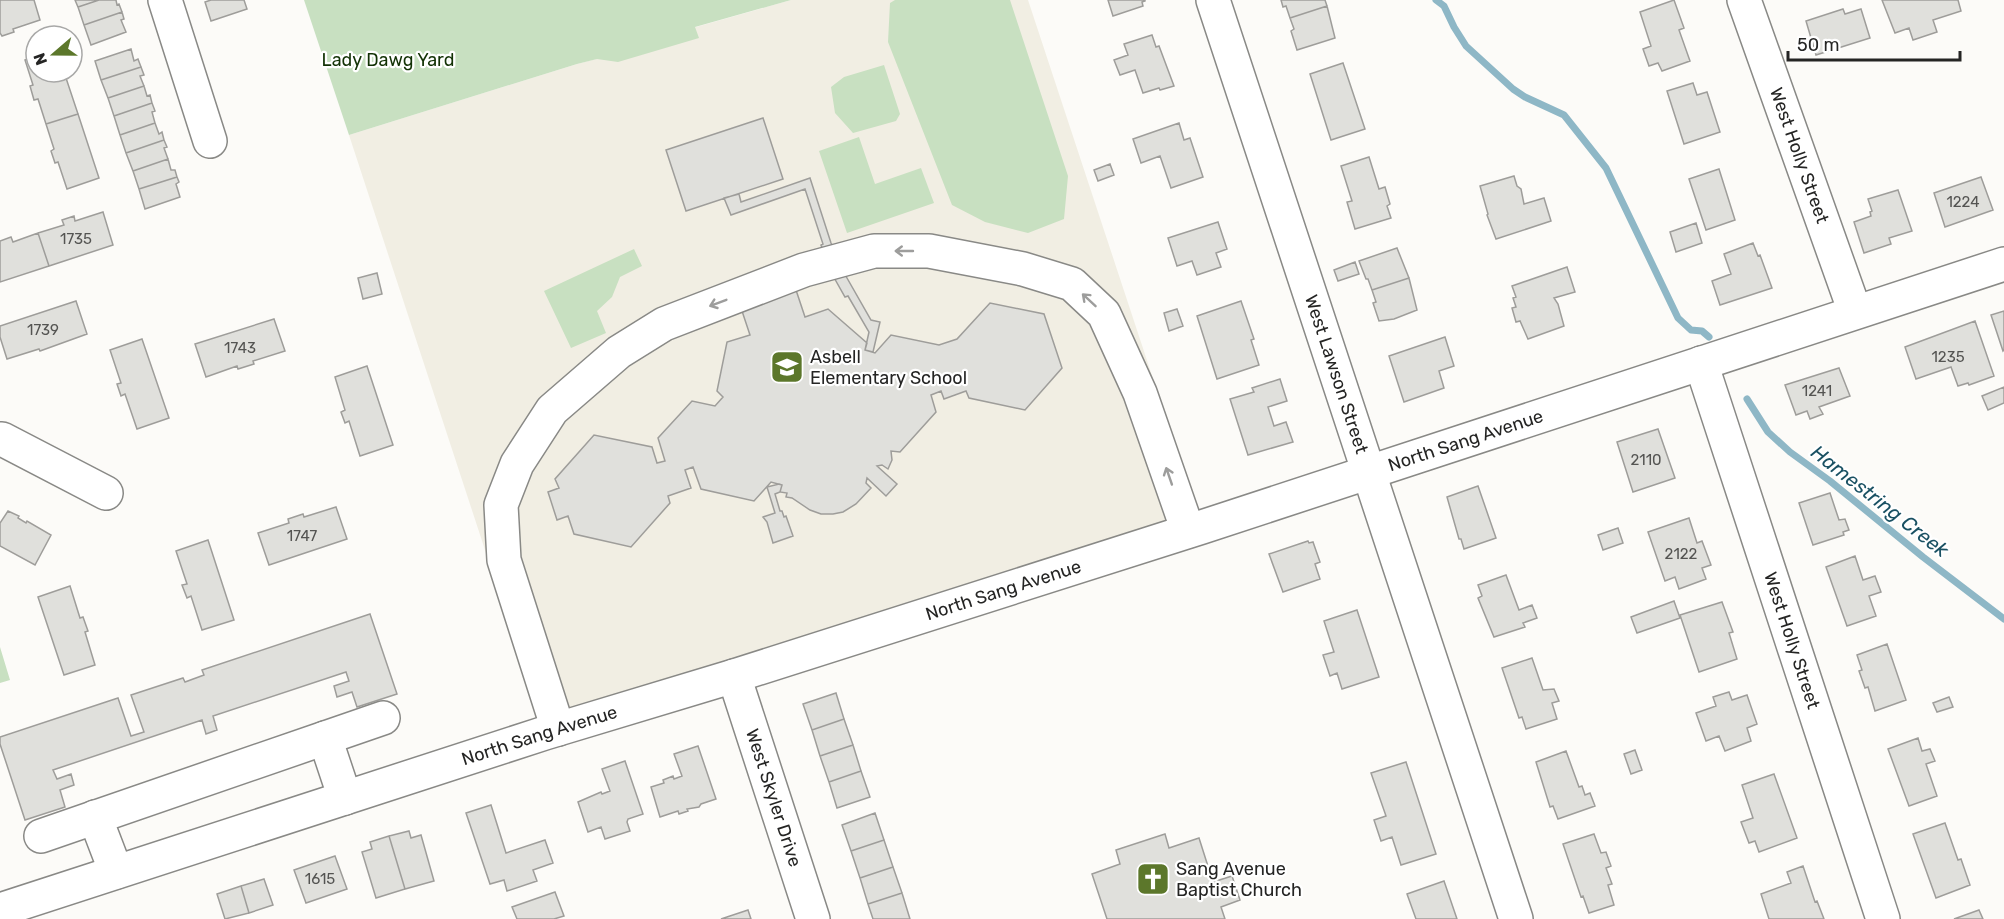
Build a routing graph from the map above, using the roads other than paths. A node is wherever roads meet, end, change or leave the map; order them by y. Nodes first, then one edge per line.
1 (165, 0) edge
2 (1213, 0) edge
3 (1744, 0) edge
4 (210, 141) dead end
5 (2004, 264) edge
6 (1855, 312) junction
7 (1701, 363) junction
8 (1, 437) edge
9 (1370, 473) junction
10 (106, 493) dead end
11 (1188, 531) junction
12 (734, 676) junction
13 (383, 718) dead end
14 (558, 729) junction
15 (325, 738) junction
16 (345, 798) junction
17 (95, 817) junction
18 (41, 836) dead end
19 (116, 872) junction
20 (0, 910) edge
21 (813, 919) edge
22 (1516, 919) edge
23 (1883, 919) edge

1 - 4 street
2 - 9 street, West Lawson Street
3 - 6 street, West Holly Street
5 - 6 street, North Sang Avenue
6 - 7 street, North Sang Avenue
7 - 9 street, North Sang Avenue
7 - 23 street, West Holly Street
8 - 10 street
9 - 11 street, North Sang Avenue
9 - 22 street, West Lawson Street
11 - 12 street, North Sang Avenue
11 -> 14 street
12 - 14 street, North Sang Avenue
12 - 21 street, West Skyler Drive
13 - 15 street
14 - 16 street, North Sang Avenue
15 - 16 street
15 - 17 street
16 - 19 street, North Sang Avenue
17 - 18 street
17 - 19 street
19 - 20 street, North Sang Avenue

